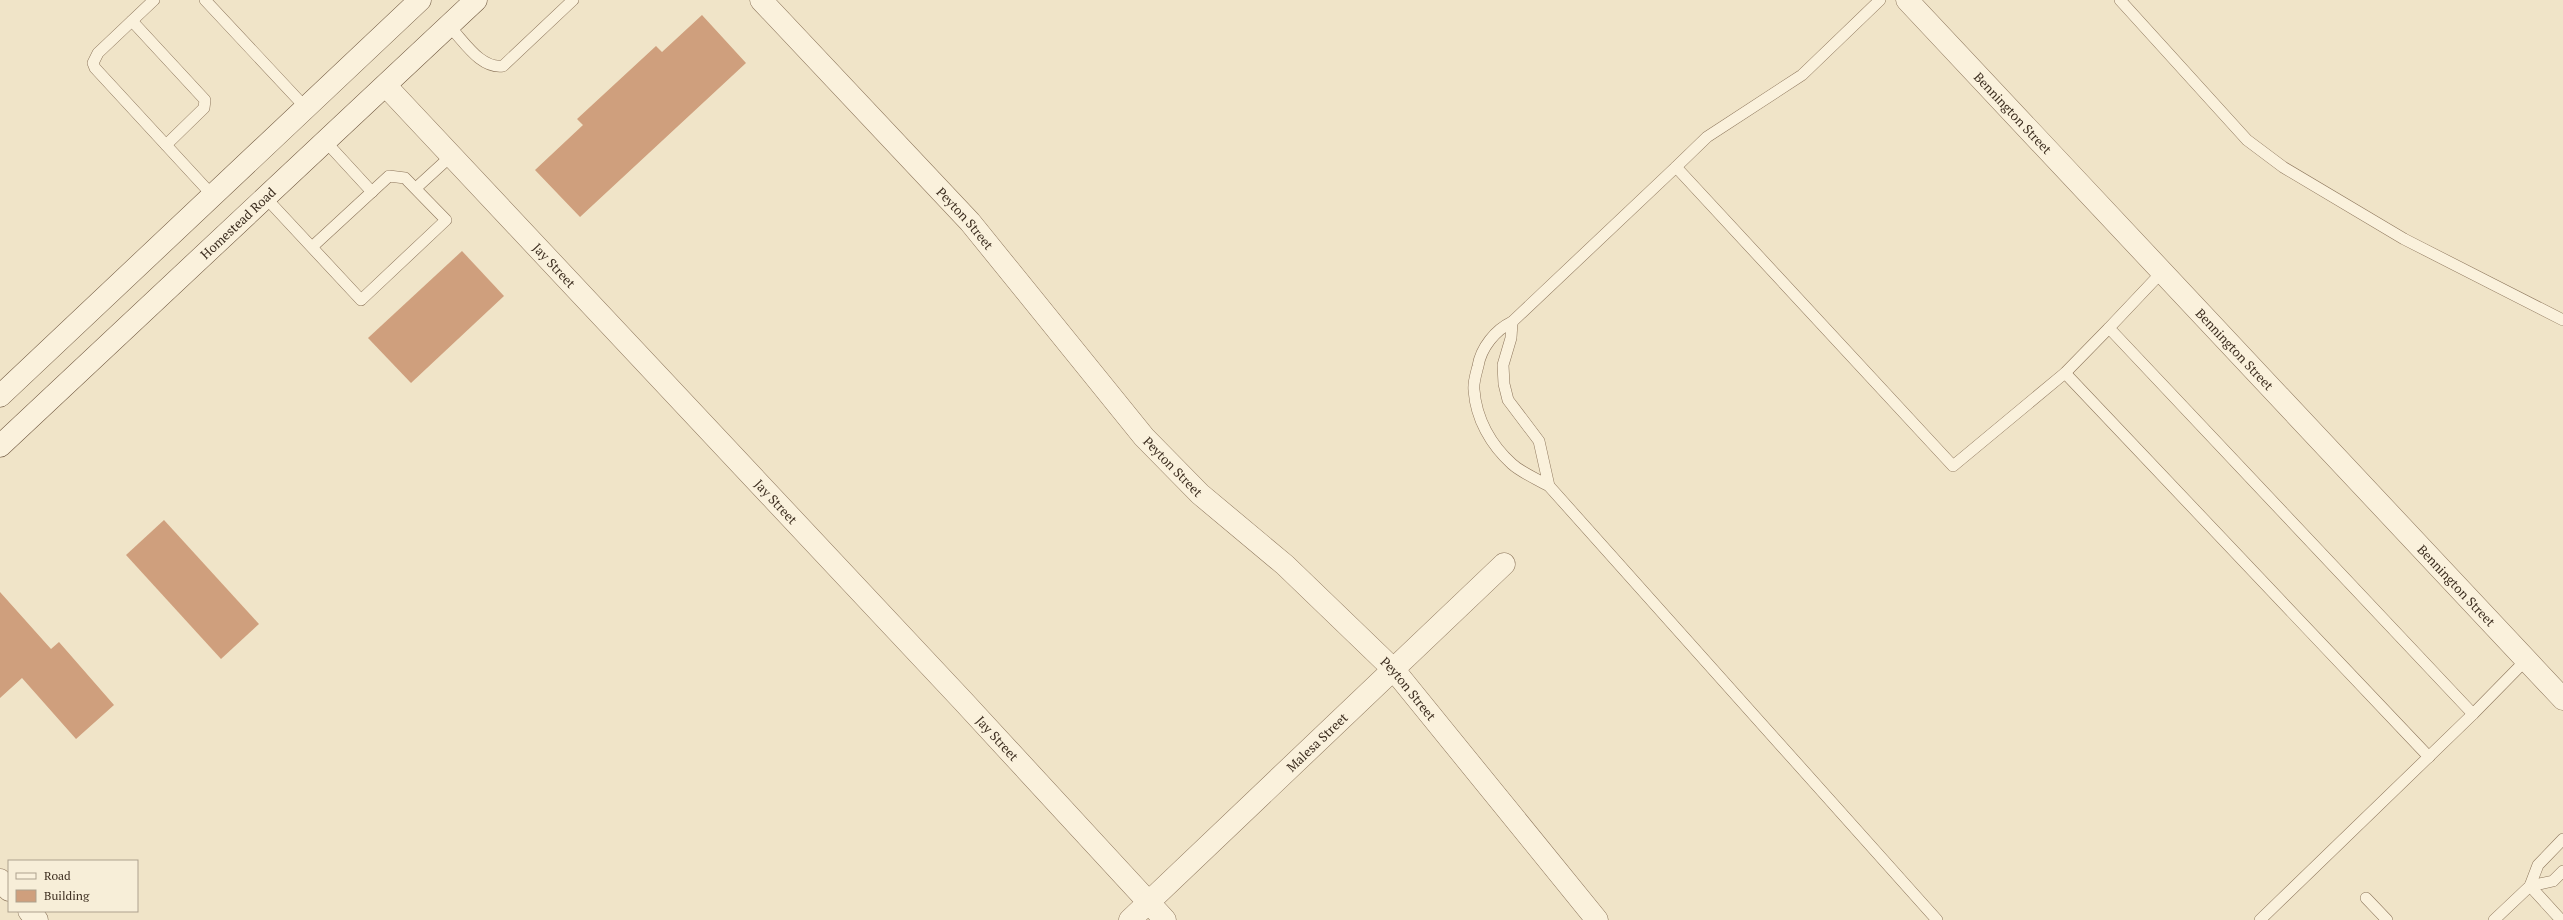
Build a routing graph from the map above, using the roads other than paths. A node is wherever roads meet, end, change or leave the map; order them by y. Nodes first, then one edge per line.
1 (154, 0) edge
2 (205, 0) edge
3 (420, 0) edge
4 (476, 0) edge
5 (573, 0) edge
6 (761, 0) edge
7 (1880, 0) edge
8 (1907, 0) edge
9 (2120, 0) edge
10 (132, 21) junction
11 (449, 26) junction
12 (386, 86) junction
13 (305, 107) junction
14 (326, 142) junction
15 (166, 145) junction
16 (451, 156) junction
17 (1676, 167) junction
18 (416, 188) junction
19 (372, 192) junction
20 (213, 196) junction
21 (266, 198) junction
22 (312, 247) junction
23 (2161, 272) junction
24 (2563, 320) edge
25 (1512, 322) junction
26 (2109, 328) junction
27 (2065, 374) junction
28 (0, 396) edge
29 (0, 446) edge
30 (1549, 486) junction
31 (1504, 564) dead end
32 (2527, 659) junction
33 (1394, 670) junction
34 (2563, 699) edge
35 (2473, 714) junction
36 (2429, 757) junction
37 (2563, 839) edge
38 (2563, 871) edge
39 (0, 880) edge
40 (2530, 886) junction
41 (8, 889) edge
42 (2366, 898) dead end
43 (1148, 903) junction
44 (30, 912) edge
45 (37, 920) edge
46 (1130, 920) edge
47 (1164, 920) edge
48 (1597, 920) edge
49 (1937, 920) edge
50 (2260, 920) edge
51 (2387, 920) edge
52 (2494, 920) edge
53 (2562, 920) edge

1 - 10 lane
2 - 13 lane
3 - 13 street
4 - 11 street, Homestead Road
5 - 11 lane
6 - 33 street, Peyton Street
7 - 17 lane
8 - 23 street, Bennington Street
9 - 24 lane
10 - 15 lane
10 - 15 lane
11 - 12 street, Homestead Road
12 - 14 street, Homestead Road
12 - 16 street, Jay Street
13 - 20 street
14 - 19 lane
14 - 21 street, Homestead Road
15 - 20 lane
16 - 18 lane
16 - 43 street, Jay Street
17 - 25 lane
17 - 27 lane
18 - 19 lane
18 - 22 lane
19 - 22 lane
20 - 28 street
21 - 22 lane
21 - 29 street, Homestead Road
23 - 26 lane
23 - 32 street, Bennington Street
25 - 30 lane
25 - 30 lane
26 - 27 lane
26 - 35 lane
27 - 36 lane
30 - 49 lane
31 - 33 street, Malesa Street
32 - 34 street, Bennington Street
32 - 35 lane
33 - 43 street, Malesa Street
33 - 48 street, Peyton Street
35 - 36 lane
36 - 50 lane
37 - 40 lane
38 - 40 lane
39 - 41 street
40 - 52 lane
40 - 53 lane
42 - 51 lane
43 - 46 street, Malesa Street
43 - 47 street, Jay Street
44 - 45 street

